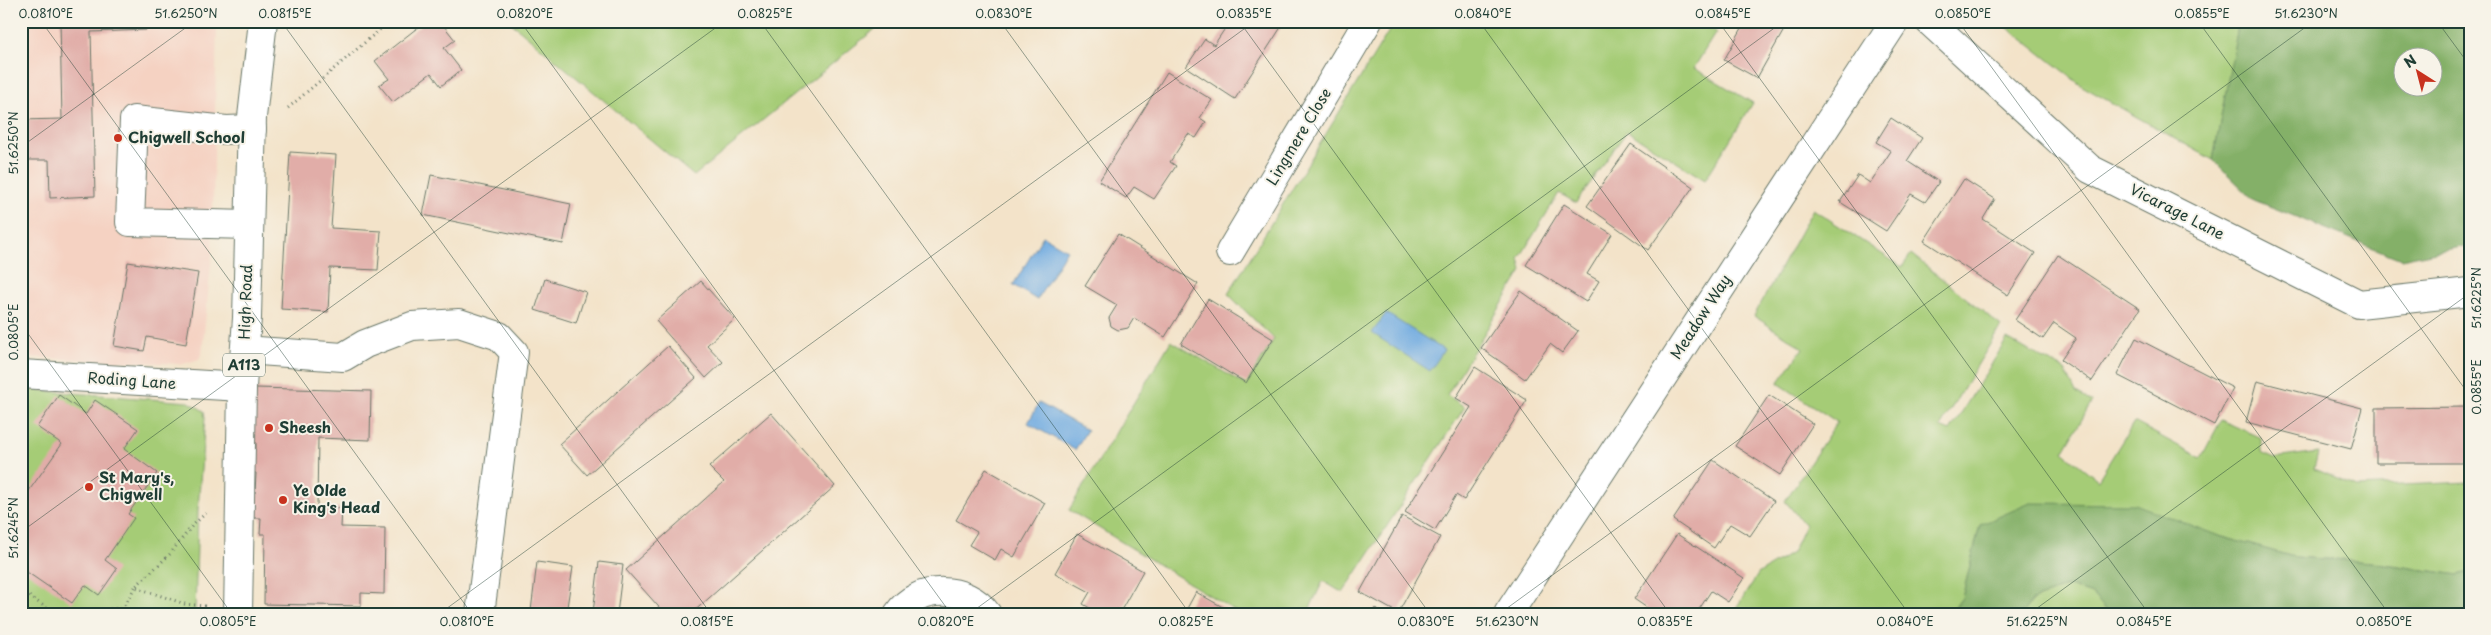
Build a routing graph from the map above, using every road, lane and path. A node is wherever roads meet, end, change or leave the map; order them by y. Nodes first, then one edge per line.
1 (263, 21) edge
2 (390, 21) edge
3 (1368, 21) edge
4 (1895, 21) edge
5 (1929, 21) edge
6 (282, 113) dead end
7 (252, 129) junction
8 (249, 225) junction
9 (1230, 252) dead end
10 (2470, 292) edge
11 (245, 350) junction
12 (21, 374) edge
13 (242, 387) junction
14 (240, 482) junction
15 (135, 587) junction
16 (21, 591) edge
17 (121, 608) junction
18 (238, 611) edge
19 (120, 614) edge
20 (480, 614) edge
21 (898, 614) edge
22 (986, 614) edge
23 (1508, 614) edge

1 - 7 street, High Road / A113
2 - 6 path
3 - 9 street, Lingmere Close
4 - 23 street, Meadow Way
5 - 10 street, Vicarage Lane
7 - 8 street, High Road / A113
7 - 8 street
8 - 11 street, High Road / A113
11 - 13 street, High Road / A113
11 - 20 street
12 - 13 street, Roding Lane
13 - 14 street, High Road / A113
14 - 15 path
14 - 18 street, High Road / A113
15 - 17 path
15 - 18 path
16 - 17 path
17 - 19 path
21 - 22 street

